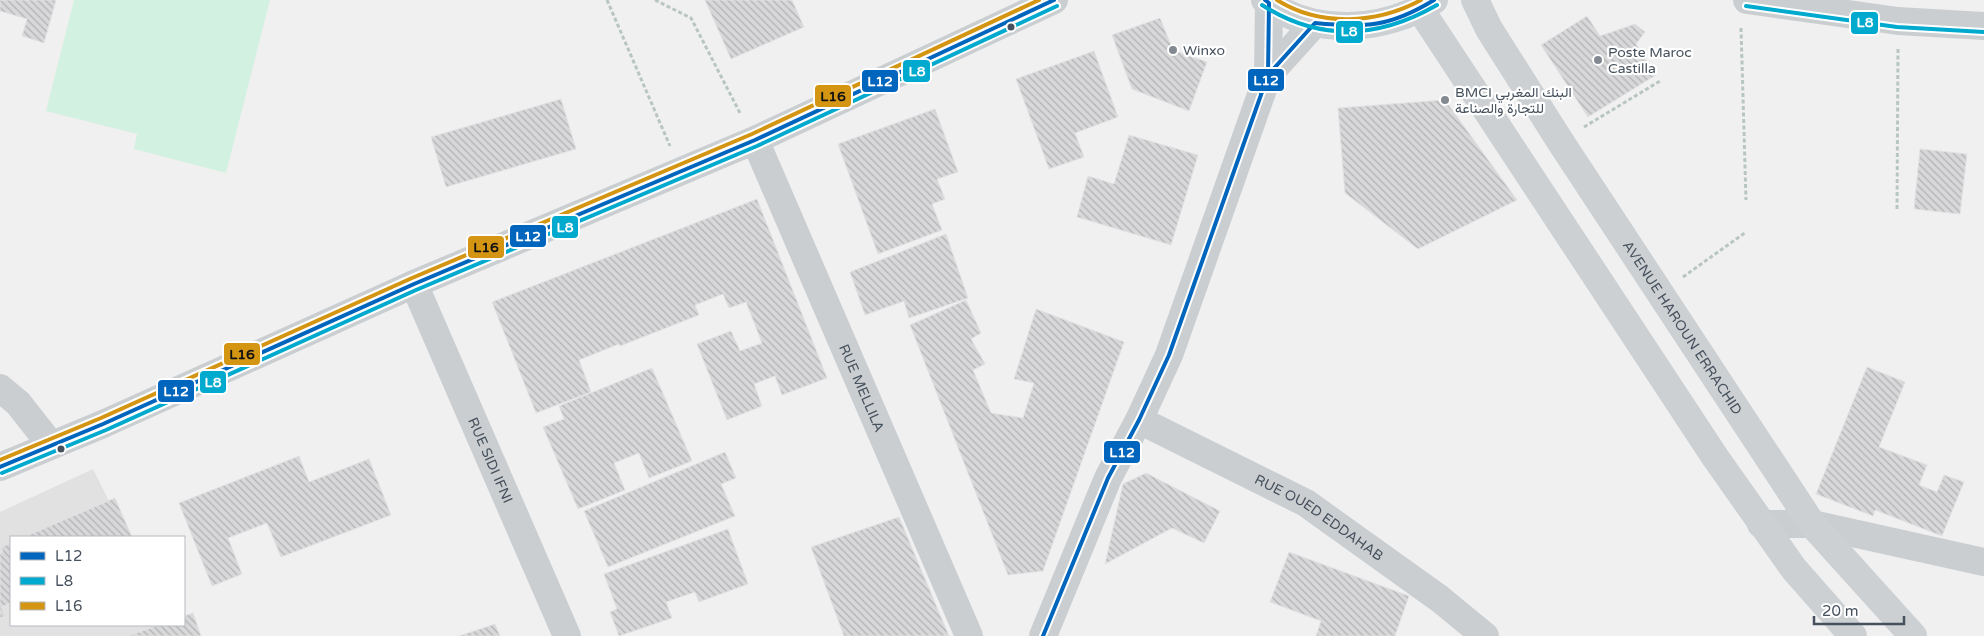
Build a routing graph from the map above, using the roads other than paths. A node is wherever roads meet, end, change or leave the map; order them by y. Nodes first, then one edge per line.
1 (1054, 0) edge
2 (1475, 0) edge
3 (1267, 2) edge
4 (1427, 5) edge
5 (1744, 10) edge
6 (1315, 23) junction
7 (1984, 26) edge
8 (1268, 75) junction
9 (755, 140) junction
10 (414, 284) junction
11 (0, 388) edge
12 (1139, 420) junction
13 (51, 445) junction
14 (0, 467) edge
15 (1761, 524) junction
16 (1812, 524) junction
17 (1984, 562) edge
18 (568, 636) edge
19 (969, 636) edge
20 (1043, 636) edge
21 (1485, 636) edge
22 (1853, 636) edge
23 (1913, 636) edge

1 - 9 street
2 - 16 main road, AVENUE HAROUN ERRACHID
3 - 6 main road
3 - 8 street
4 - 6 main road
4 - 15 main road
5 - 7 street
6 - 8 street
8 - 12 street
9 - 10 street
9 - 19 street, RUE MELLILA
10 - 13 street
10 - 18 street, RUE SIDI IFNI
11 - 13 street
12 - 20 street
12 - 21 street, RUE OUED EDDAHAB
13 - 14 street
15 - 16 street
15 - 22 main road
16 - 17 street
16 - 23 main road, AVENUE HAROUN ERRACHID

